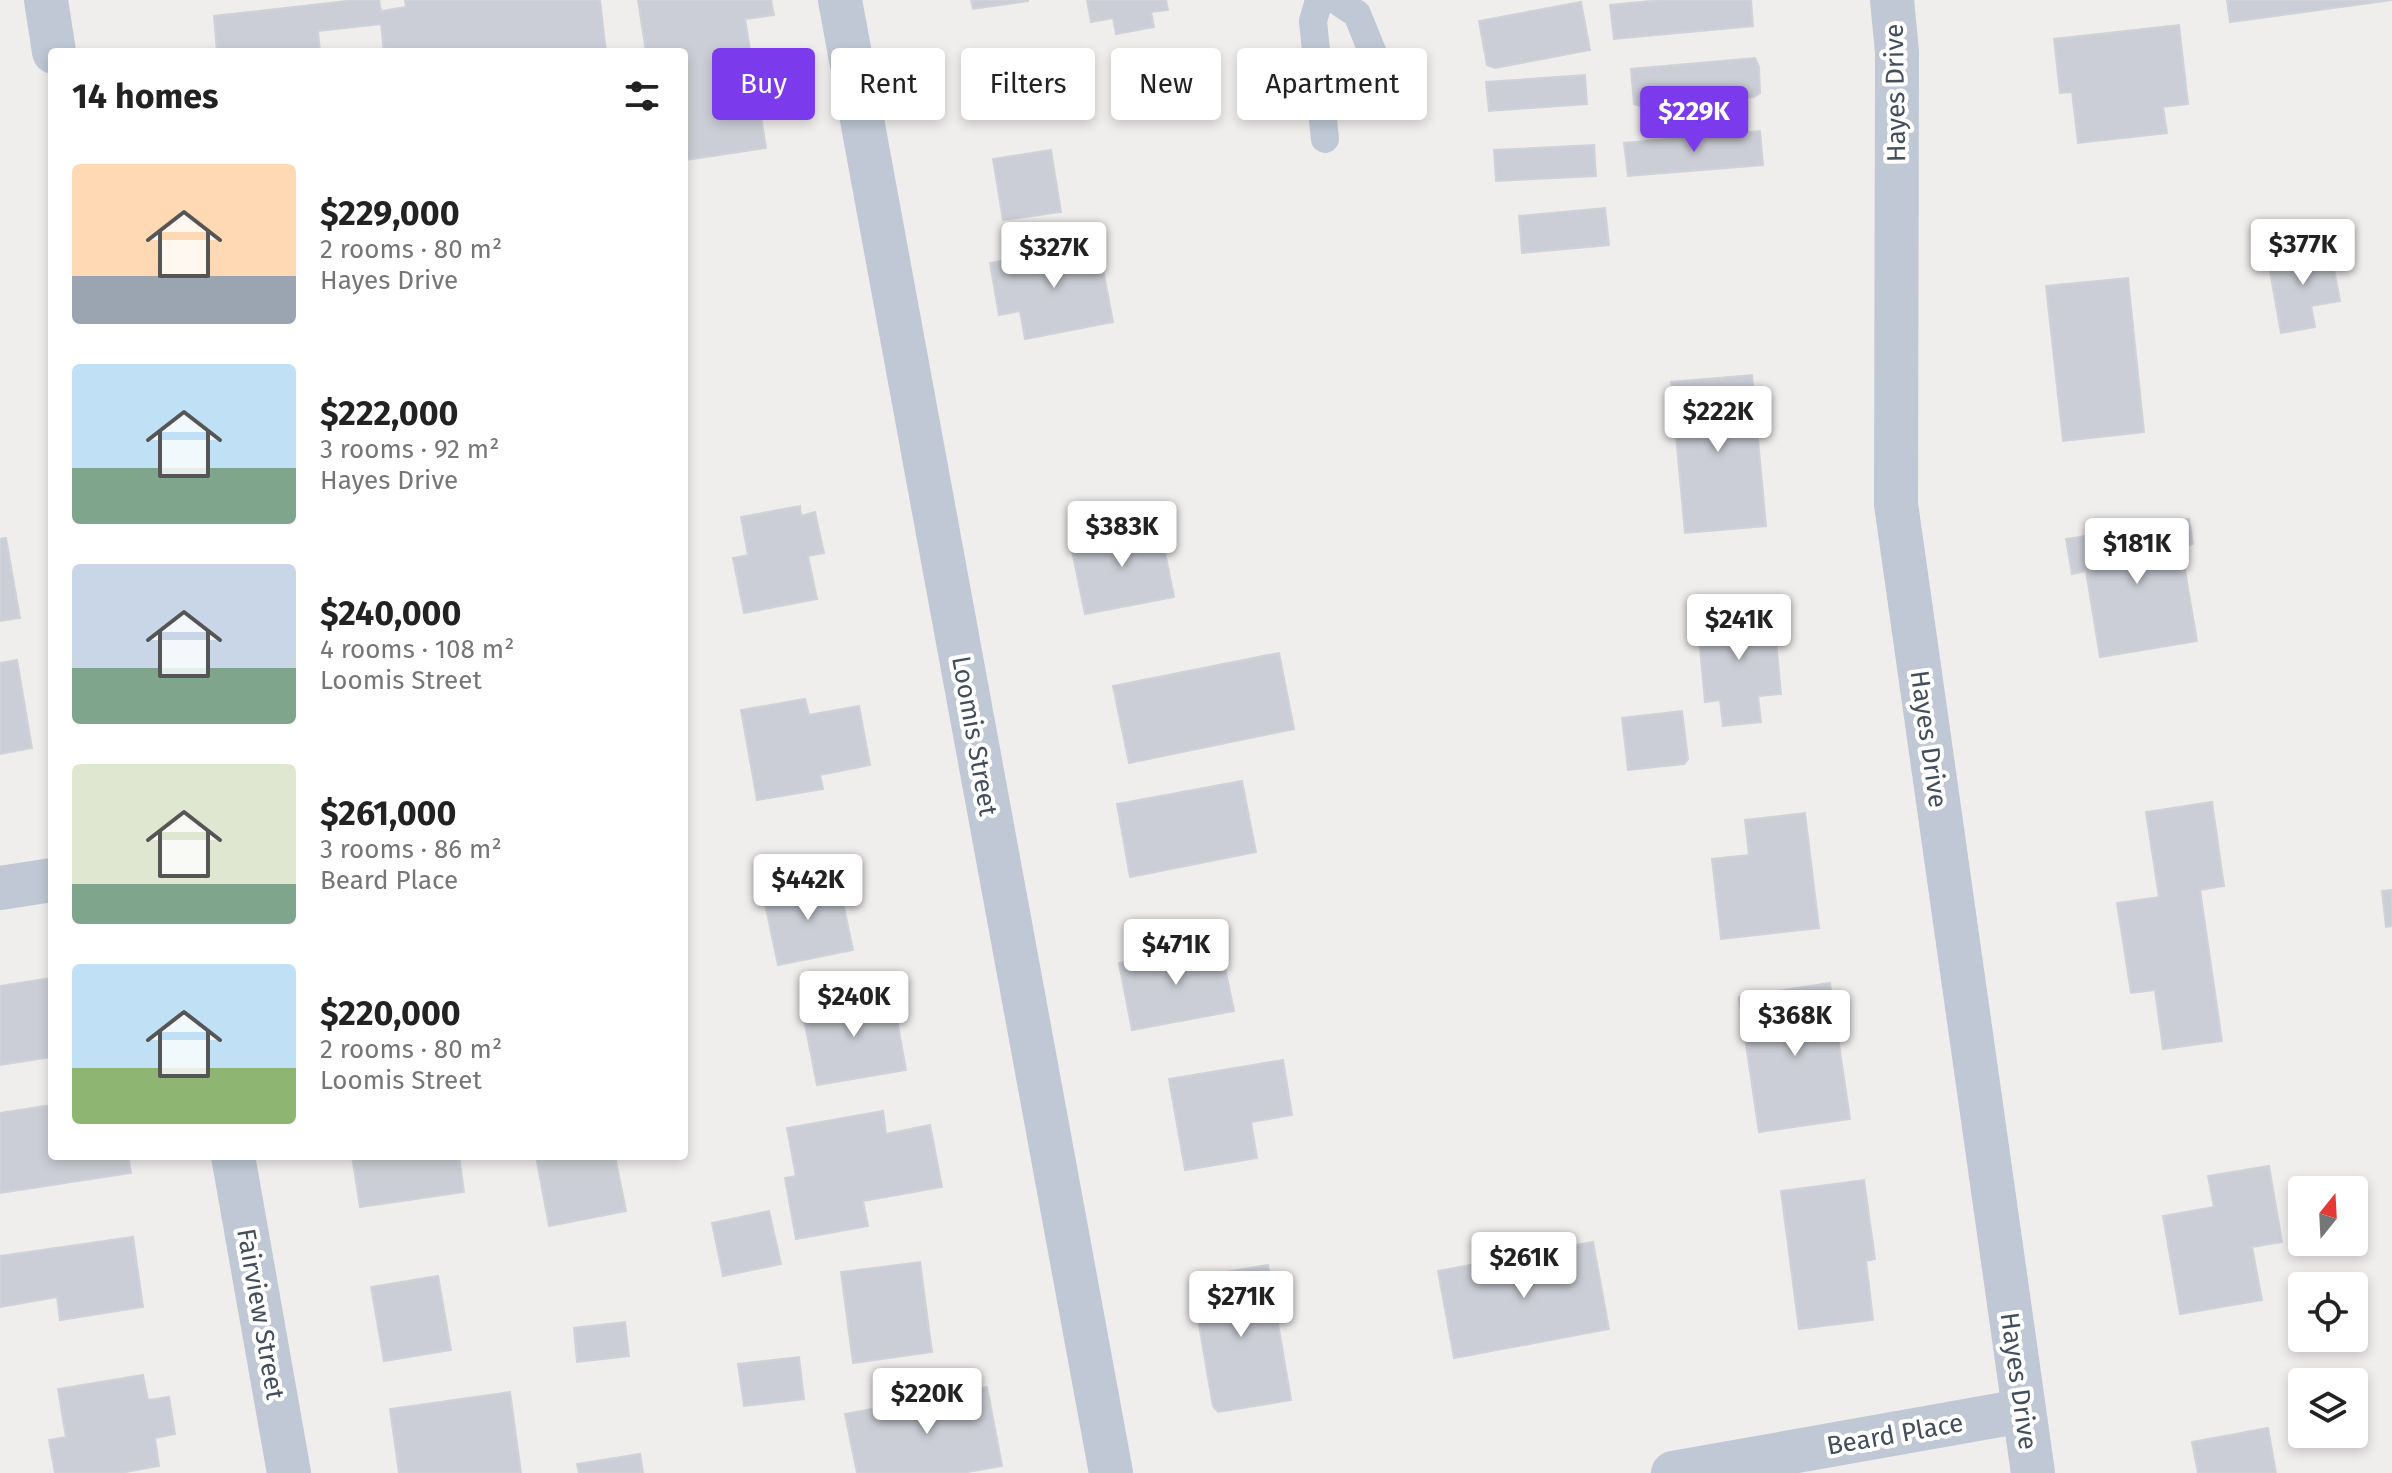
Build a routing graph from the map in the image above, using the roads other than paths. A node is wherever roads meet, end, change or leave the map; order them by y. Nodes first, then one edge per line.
1 (46, 0) edge
2 (840, 0) edge
3 (1319, 0) edge
4 (1336, 0) edge
5 (1892, 0) edge
6 (53, 48) edge
7 (1371, 48) edge
8 (1325, 139) dead end
9 (48, 881) edge
10 (0, 888) edge
11 (234, 1160) edge
12 (2022, 1411) junction
13 (289, 1473) edge
14 (1111, 1473) edge
15 (1673, 1473) edge
16 (2033, 1473) edge

1 - 6 street
2 - 14 street, Loomis Street
3 - 8 lane
4 - 7 lane
5 - 12 street, Hayes Drive
9 - 10 street
11 - 13 street, Fairview Street
12 - 15 street, Beard Place
12 - 16 street, Hayes Drive

